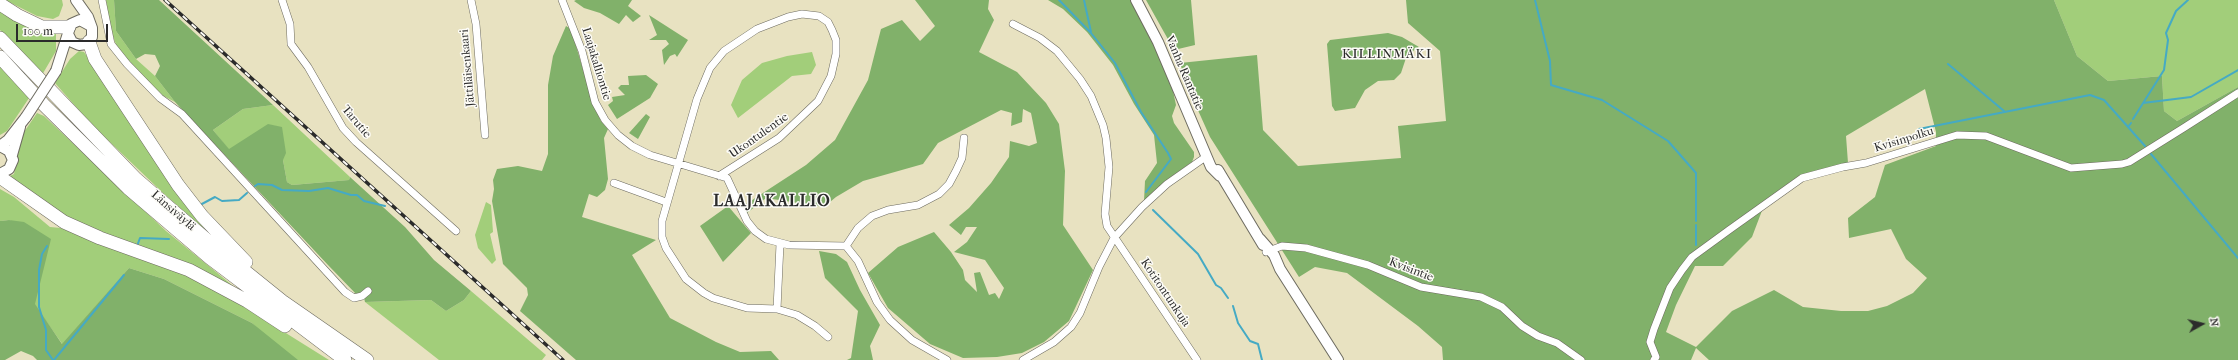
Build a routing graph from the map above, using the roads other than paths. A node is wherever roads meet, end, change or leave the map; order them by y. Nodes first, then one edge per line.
1 (75, 0) edge
2 (102, 0) edge
3 (282, 0) edge
4 (471, 0) edge
5 (562, 0) edge
6 (1136, 0) edge
7 (0, 4) edge
8 (1013, 24) dead end
9 (91, 26) junction
10 (70, 28) junction
11 (0, 38) edge
12 (84, 43) junction
13 (0, 57) edge
14 (56, 71) junction
15 (2238, 93) edge
16 (20, 126) junction
17 (485, 135) dead end
18 (964, 138) dead end
19 (0, 146) edge
20 (12, 155) junction
21 (1207, 156) junction
22 (678, 163) junction
23 (0, 175) edge
24 (719, 176) junction
25 (614, 183) dead end
26 (666, 202) junction
27 (456, 231) dead end
28 (1114, 238) junction
29 (780, 244) junction
30 (846, 246) junction
31 (1268, 251) junction
32 (368, 291) dead end
33 (282, 301) junction
34 (777, 309) junction
35 (311, 336) junction
36 (828, 337) dead end
37 (345, 360) edge
38 (367, 360) edge
39 (947, 360) edge
40 (1023, 360) edge
41 (1197, 360) edge
42 (1338, 360) edge
43 (1581, 360) edge
44 (1654, 360) edge

1 - 9 main road
1 - 10 main road
2 - 32 street
3 - 27 street, Tarutie
4 - 17 street, Jättiläisenkaari
5 - 22 street, Laajakalliontie
6 - 21 main road, Vanha Rantatie
7 - 10 highway
8 - 28 street, Kotitontunkuja
9 - 10 main road
9 - 12 main road
10 - 12 main road
10 - 14 main road
11 - 33 highway, Länsiväylä
12 - 14 main road
12 - 33 highway
13 - 35 highway, Länsiväylä
14 - 16 main road, bridge
15 - 44 street, Kvisinpolku
16 - 19 main road
16 - 20 main road
18 - 30 street
19 - 20 main road
20 - 23 main road
21 - 28 street
21 - 31 main road, Vanha Rantatie
22 - 24 street, Laajakalliontie
22 - 24 street, Ukontulentie
22 - 26 street, Ukontulentie
23 - 35 highway
24 - 29 street
25 - 26 street
26 - 34 street, Ukontulentie
28 - 40 street
28 - 41 street, Kotitontunkuja
29 - 30 street
29 - 34 street
30 - 39 street
31 - 42 main road, Vanha Rantatie
31 - 43 street, Kvisintie
33 - 38 highway, Länsiväylä
34 - 36 street, Ukontulentie
35 - 37 highway, Länsiväylä

